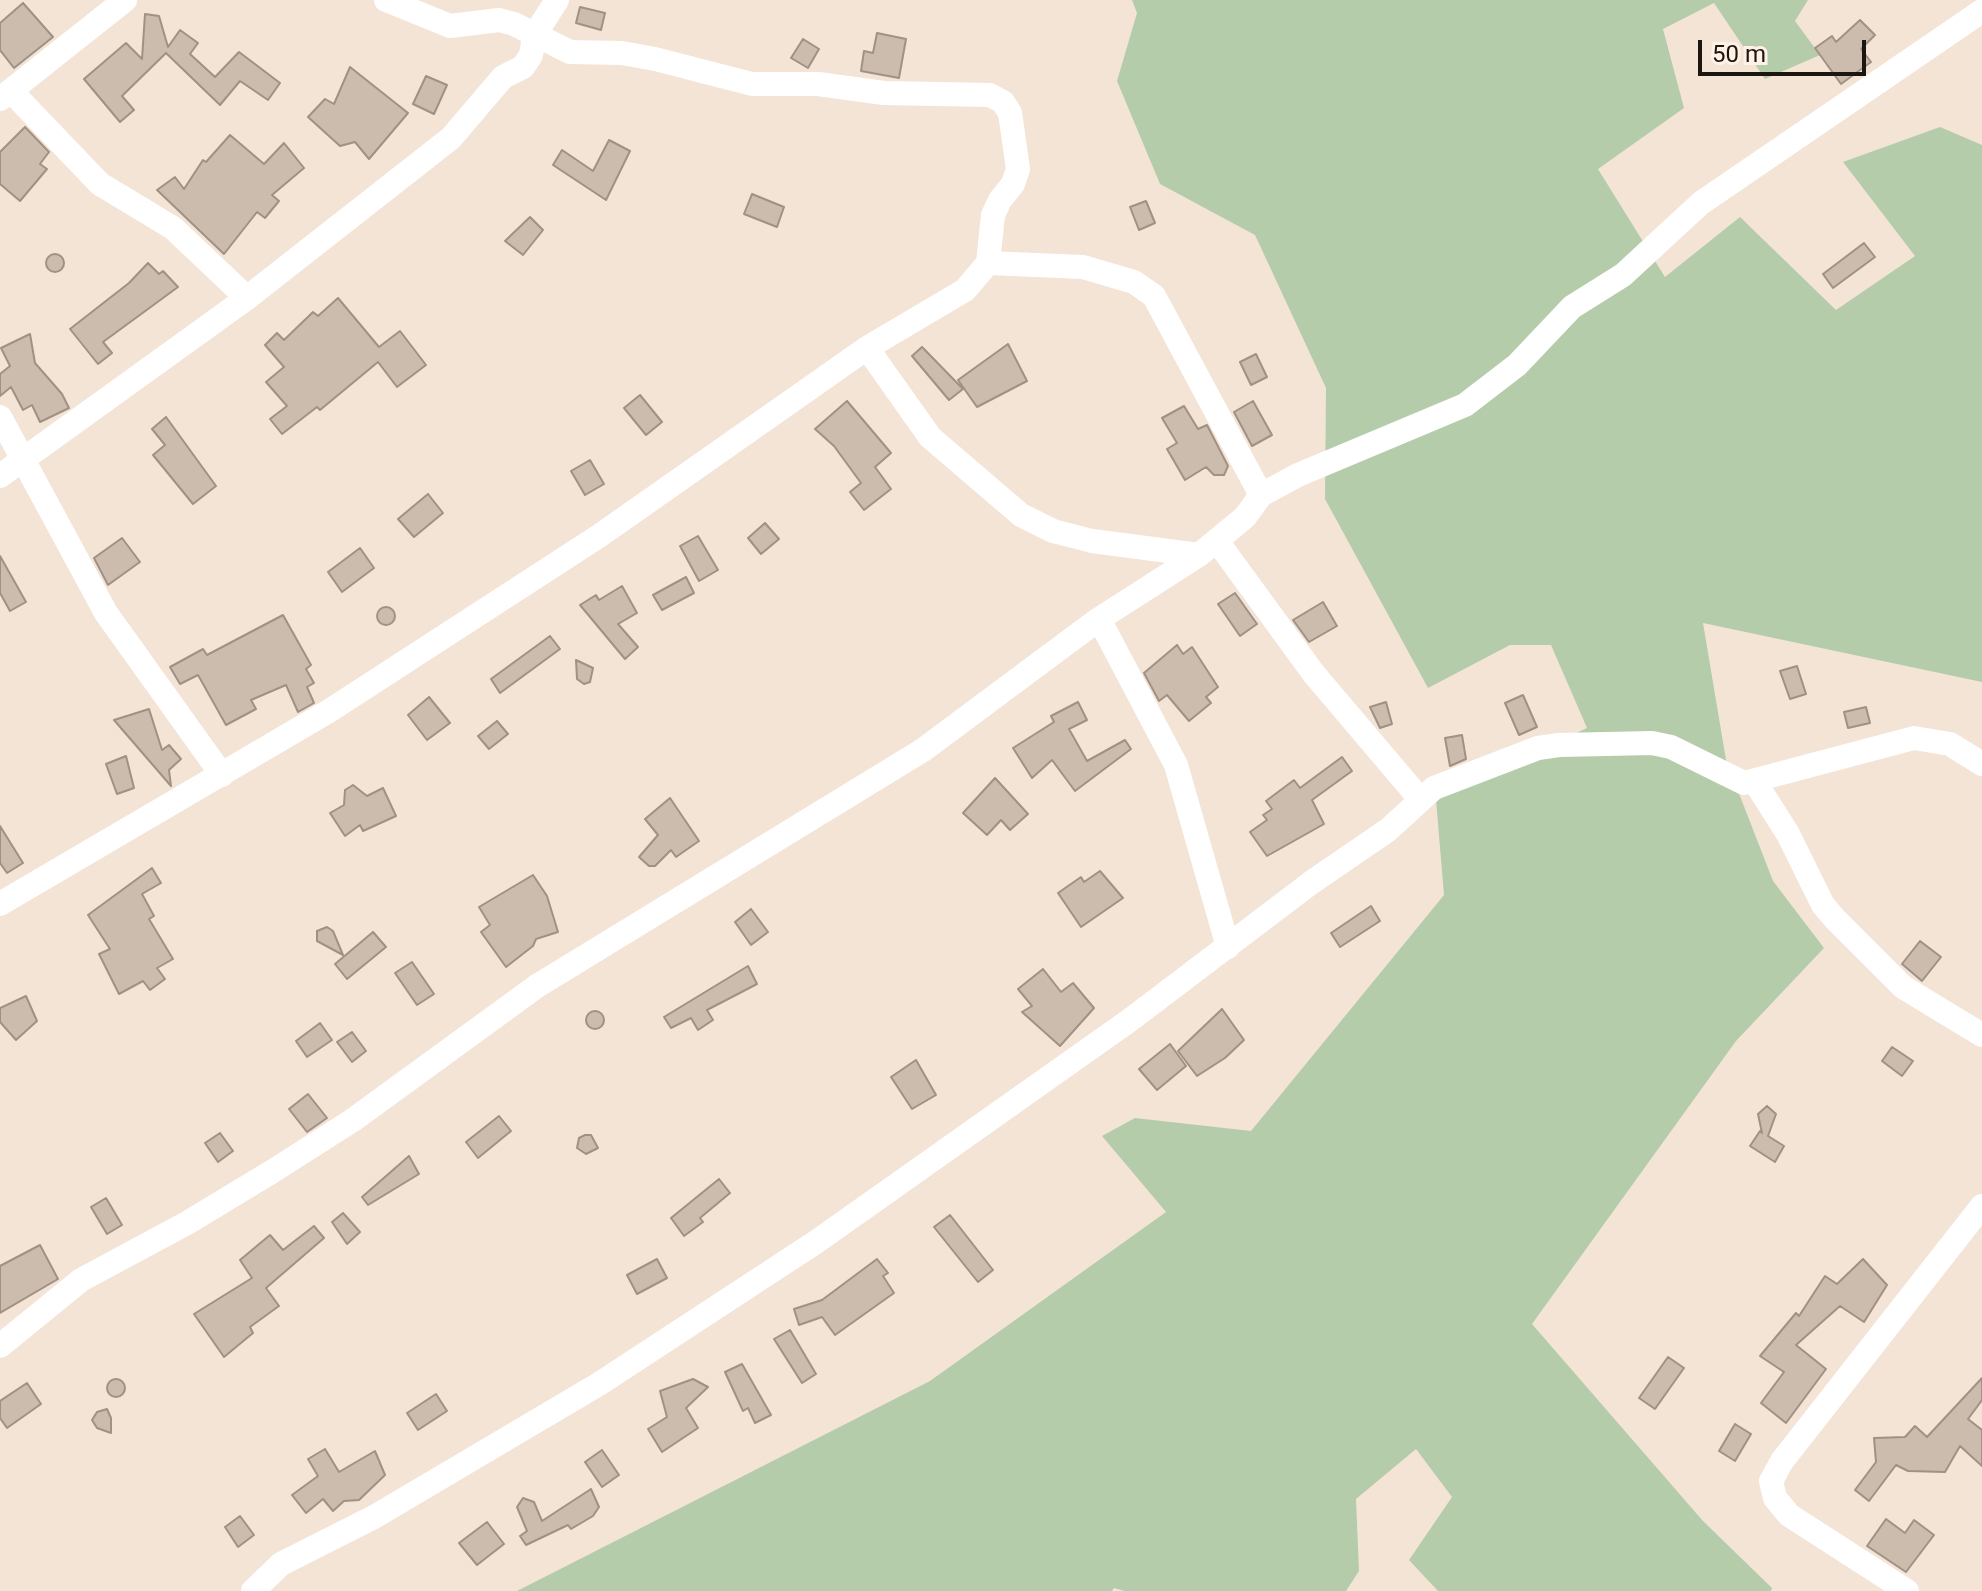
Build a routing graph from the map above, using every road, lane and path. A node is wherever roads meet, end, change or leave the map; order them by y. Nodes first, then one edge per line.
1 (125, 0) edge
2 (386, 0) edge
3 (557, 0) edge
4 (1982, 11) edge
5 (534, 36) junction
6 (6, 95) edge
7 (988, 263) junction
8 (247, 298) junction
9 (867, 348) junction
10 (0, 417) edge
11 (23, 459) junction
12 (0, 476) edge
13 (1261, 495) junction
14 (1208, 548) junction
15 (1099, 619) junction
16 (1982, 764) edge
17 (222, 775) junction
18 (1755, 782) junction
19 (1420, 799) junction
20 (0, 904) edge
21 (1228, 947) junction
22 (1982, 1035) edge
23 (1982, 1206) edge
24 (0, 1346) edge
25 (253, 1591) edge
26 (1907, 1591) edge

1 - 6 street
2 - 5 street
3 - 5 street
4 - 13 street
5 - 7 street
5 - 8 street
6 - 8 street
7 - 9 street
7 - 13 street
8 - 11 street
9 - 14 street
9 - 17 street
10 - 11 street
11 - 12 street
11 - 17 street
13 - 14 street
14 - 15 street
14 - 19 street
15 - 21 street
15 - 24 street
16 - 18 street
17 - 20 street
18 - 19 street
18 - 22 street
19 - 21 street
21 - 25 street
23 - 26 street

